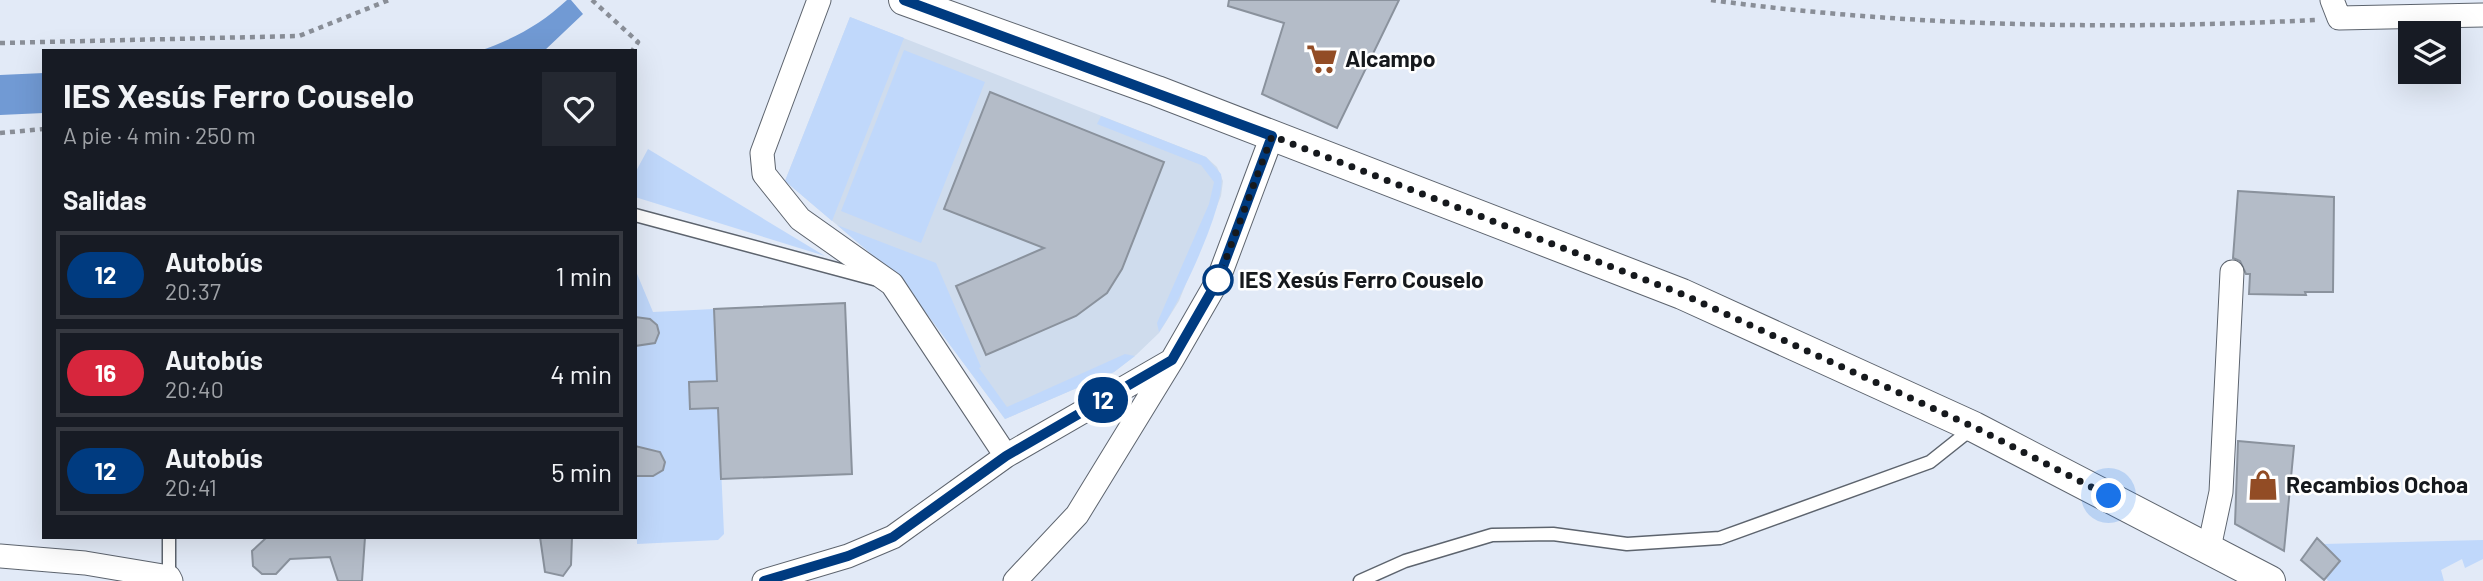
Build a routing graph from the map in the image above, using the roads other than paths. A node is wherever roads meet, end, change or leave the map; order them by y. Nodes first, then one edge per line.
1 (819, 0) edge
2 (904, 0) edge
3 (961, 6) dead end
4 (2336, 9) edge
5 (2483, 15) edge
6 (1025, 44) junction
7 (1272, 136) junction
8 (637, 216) edge
9 (2232, 272) dead end
10 (892, 284) junction
11 (1172, 360) junction
12 (1974, 427) junction
13 (1006, 456) junction
14 (169, 539) edge
15 (2209, 548) junction
16 (0, 556) edge
17 (170, 579) edge
18 (764, 581) edge
19 (1015, 581) edge
20 (1360, 581) edge
21 (2270, 581) edge

1 - 10 street
2 - 6 street
3 - 6 lane
4 - 5 street
6 - 7 street
7 - 11 street
7 - 12 street
8 - 10 lane
9 - 15 street
10 - 13 street
11 - 13 street
11 - 19 street
12 - 15 street
12 - 20 lane
13 - 18 street
14 - 17 lane
15 - 21 street
16 - 17 street

